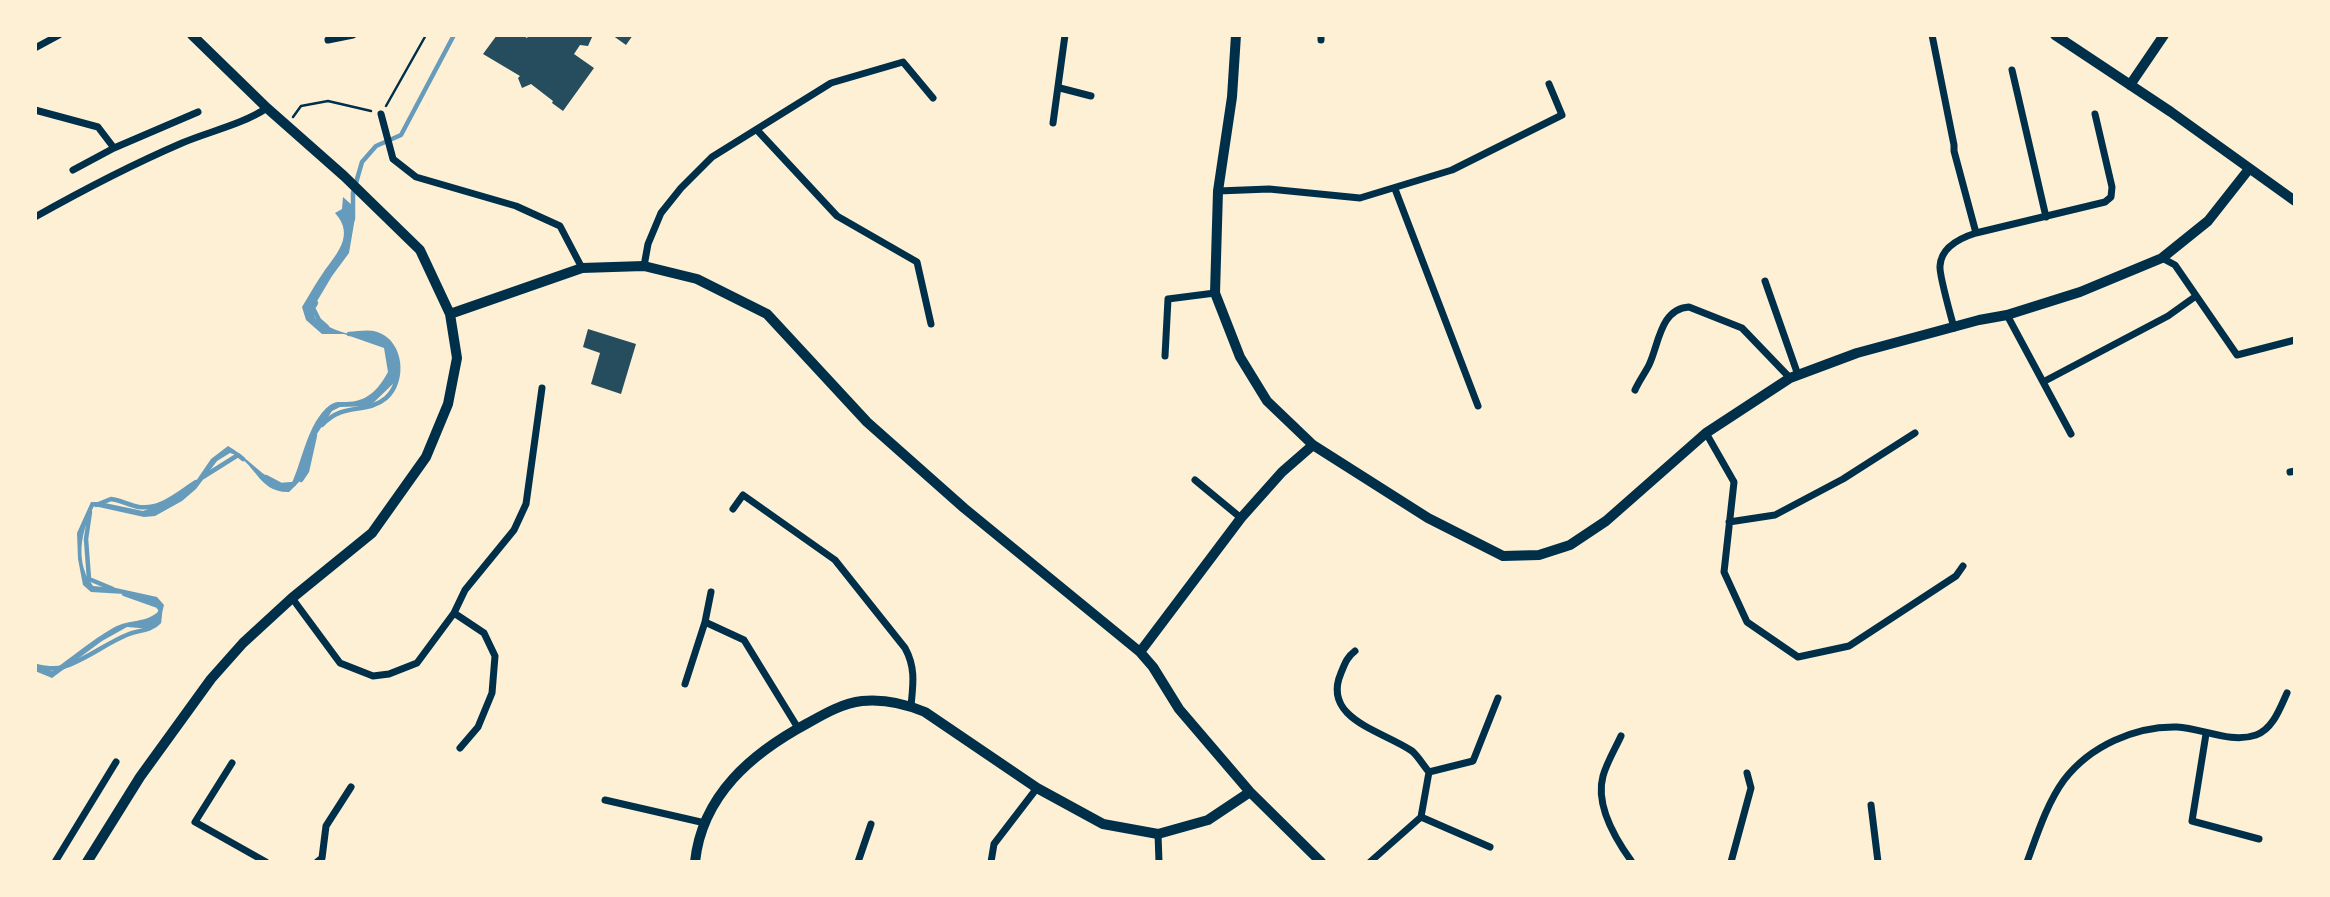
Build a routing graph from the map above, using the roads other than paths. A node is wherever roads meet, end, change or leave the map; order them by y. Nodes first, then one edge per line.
1 (60, 35) edge
2 (192, 35) edge
3 (353, 35) edge
4 (1065, 35) edge
5 (1236, 35) edge
6 (1932, 35) edge
7 (2054, 35) edge
8 (2164, 35) edge
9 (328, 40) dead end
10 (35, 48) edge
11 (2012, 69) dead end
12 (1549, 84) dead end
13 (2130, 85) junction
14 (1059, 88) junction
15 (1091, 96) dead end
16 (933, 98) dead end
17 (267, 107) junction
18 (35, 110) edge
19 (198, 112) dead end
20 (382, 114) road end
21 (2095, 114) dead end
22 (1054, 123) dead end
23 (757, 130) junction
24 (114, 148) junction
25 (2249, 169) junction
26 (73, 170) dead end
27 (1395, 189) junction
28 (1218, 191) junction
29 (2295, 201) edge
30 (35, 217) edge
31 (2046, 217) junction
32 (1976, 233) junction
33 (2162, 258) junction
34 (644, 266) junction
35 (582, 268) junction
36 (1765, 281) dead end
37 (1215, 293) junction
38 (2196, 296) junction
39 (450, 314) junction
40 (2007, 316) junction
41 (931, 324) dead end
42 (1954, 328) junction
43 (2295, 341) edge
44 (1166, 356) dead end
45 (1794, 377) junction
46 (2043, 382) junction
47 (541, 388) dead end
48 (1635, 390) dead end
49 (1478, 406) dead end
50 (1706, 433) junction
51 (1914, 433) dead end
52 (2071, 434) dead end
53 (1313, 445) junction
54 (1195, 480) dead end
55 (733, 509) dead end
56 (1241, 518) junction
57 (1729, 522) junction
58 (1964, 566) dead end
59 (711, 592) dead end
60 (292, 598) junction
61 (454, 613) junction
62 (705, 622) junction
63 (1355, 650) dead end
64 (1140, 652) junction
65 (685, 684) dead end
66 (2287, 693) dead end
67 (1498, 698) dead end
68 (912, 706) junction
69 (798, 728) junction
70 (2206, 734) junction
71 (1621, 736) dead end
72 (460, 748) dead end
73 (116, 762) dead end
74 (232, 763) dead end
75 (1429, 772) junction
76 (1747, 773) dead end
77 (351, 788) dead end
78 (1037, 788) junction
79 (1250, 792) junction
80 (605, 800) dead end
81 (1871, 805) dead end
82 (1421, 817) junction
83 (705, 823) junction
84 (872, 824) dead end
85 (1158, 834) junction
86 (2259, 839) dead end
87 (1490, 847) dead end
88 (55, 862) edge
89 (87, 862) edge
90 (266, 862) edge
91 (317, 862) edge
92 (695, 862) edge
93 (858, 862) edge
94 (991, 862) edge
95 (1159, 862) edge
96 (1321, 862) edge
97 (1370, 862) edge
98 (1632, 862) edge
99 (1731, 862) edge
100 (1878, 862) edge
101 (2026, 862) edge

1 - 10 street
2 - 17 street
3 - 9 street
4 - 14 street
5 - 28 street
6 - 32 street
7 - 13 street
8 - 13 street
11 - 31 street
12 - 27 street
13 - 25 street
14 - 15 street
14 - 22 street
16 - 23 street
17 - 30 street
17 - 39 street
18 - 24 street
19 - 24 street
20 - 35 street
21 - 31 street
23 - 34 street
23 - 41 street
24 - 26 street
25 - 29 street
25 - 33 street
27 - 28 street
27 - 49 street
28 - 37 street
31 - 32 street
32 - 42 street
33 - 38 street
33 - 40 street
34 - 35 street
34 - 64 street
35 - 39 street
36 - 45 street
37 - 44 street
37 - 53 street
38 - 43 street
38 - 46 street
39 - 60 street
40 - 42 street
40 - 46 street
42 - 45 street
45 - 48 street
45 - 50 street
46 - 52 street
47 - 61 street
50 - 53 street
50 - 57 street
51 - 57 street
53 - 56 street
54 - 56 street
55 - 68 street
56 - 64 street
57 - 58 street
59 - 62 street
60 - 61 street
60 - 89 street
61 - 72 street
62 - 65 street
62 - 69 street
63 - 75 street
64 - 79 street
66 - 70 street
67 - 75 street
68 - 69 street
68 - 78 street
69 - 83 street
70 - 86 street
70 - 101 street
71 - 98 street
73 - 88 street
74 - 90 street
75 - 82 street
76 - 99 street
77 - 91 street
78 - 85 street
78 - 94 street
79 - 85 street
79 - 96 street
80 - 83 street
81 - 100 street
82 - 87 street
82 - 97 street
83 - 92 street
84 - 93 street
85 - 95 street

